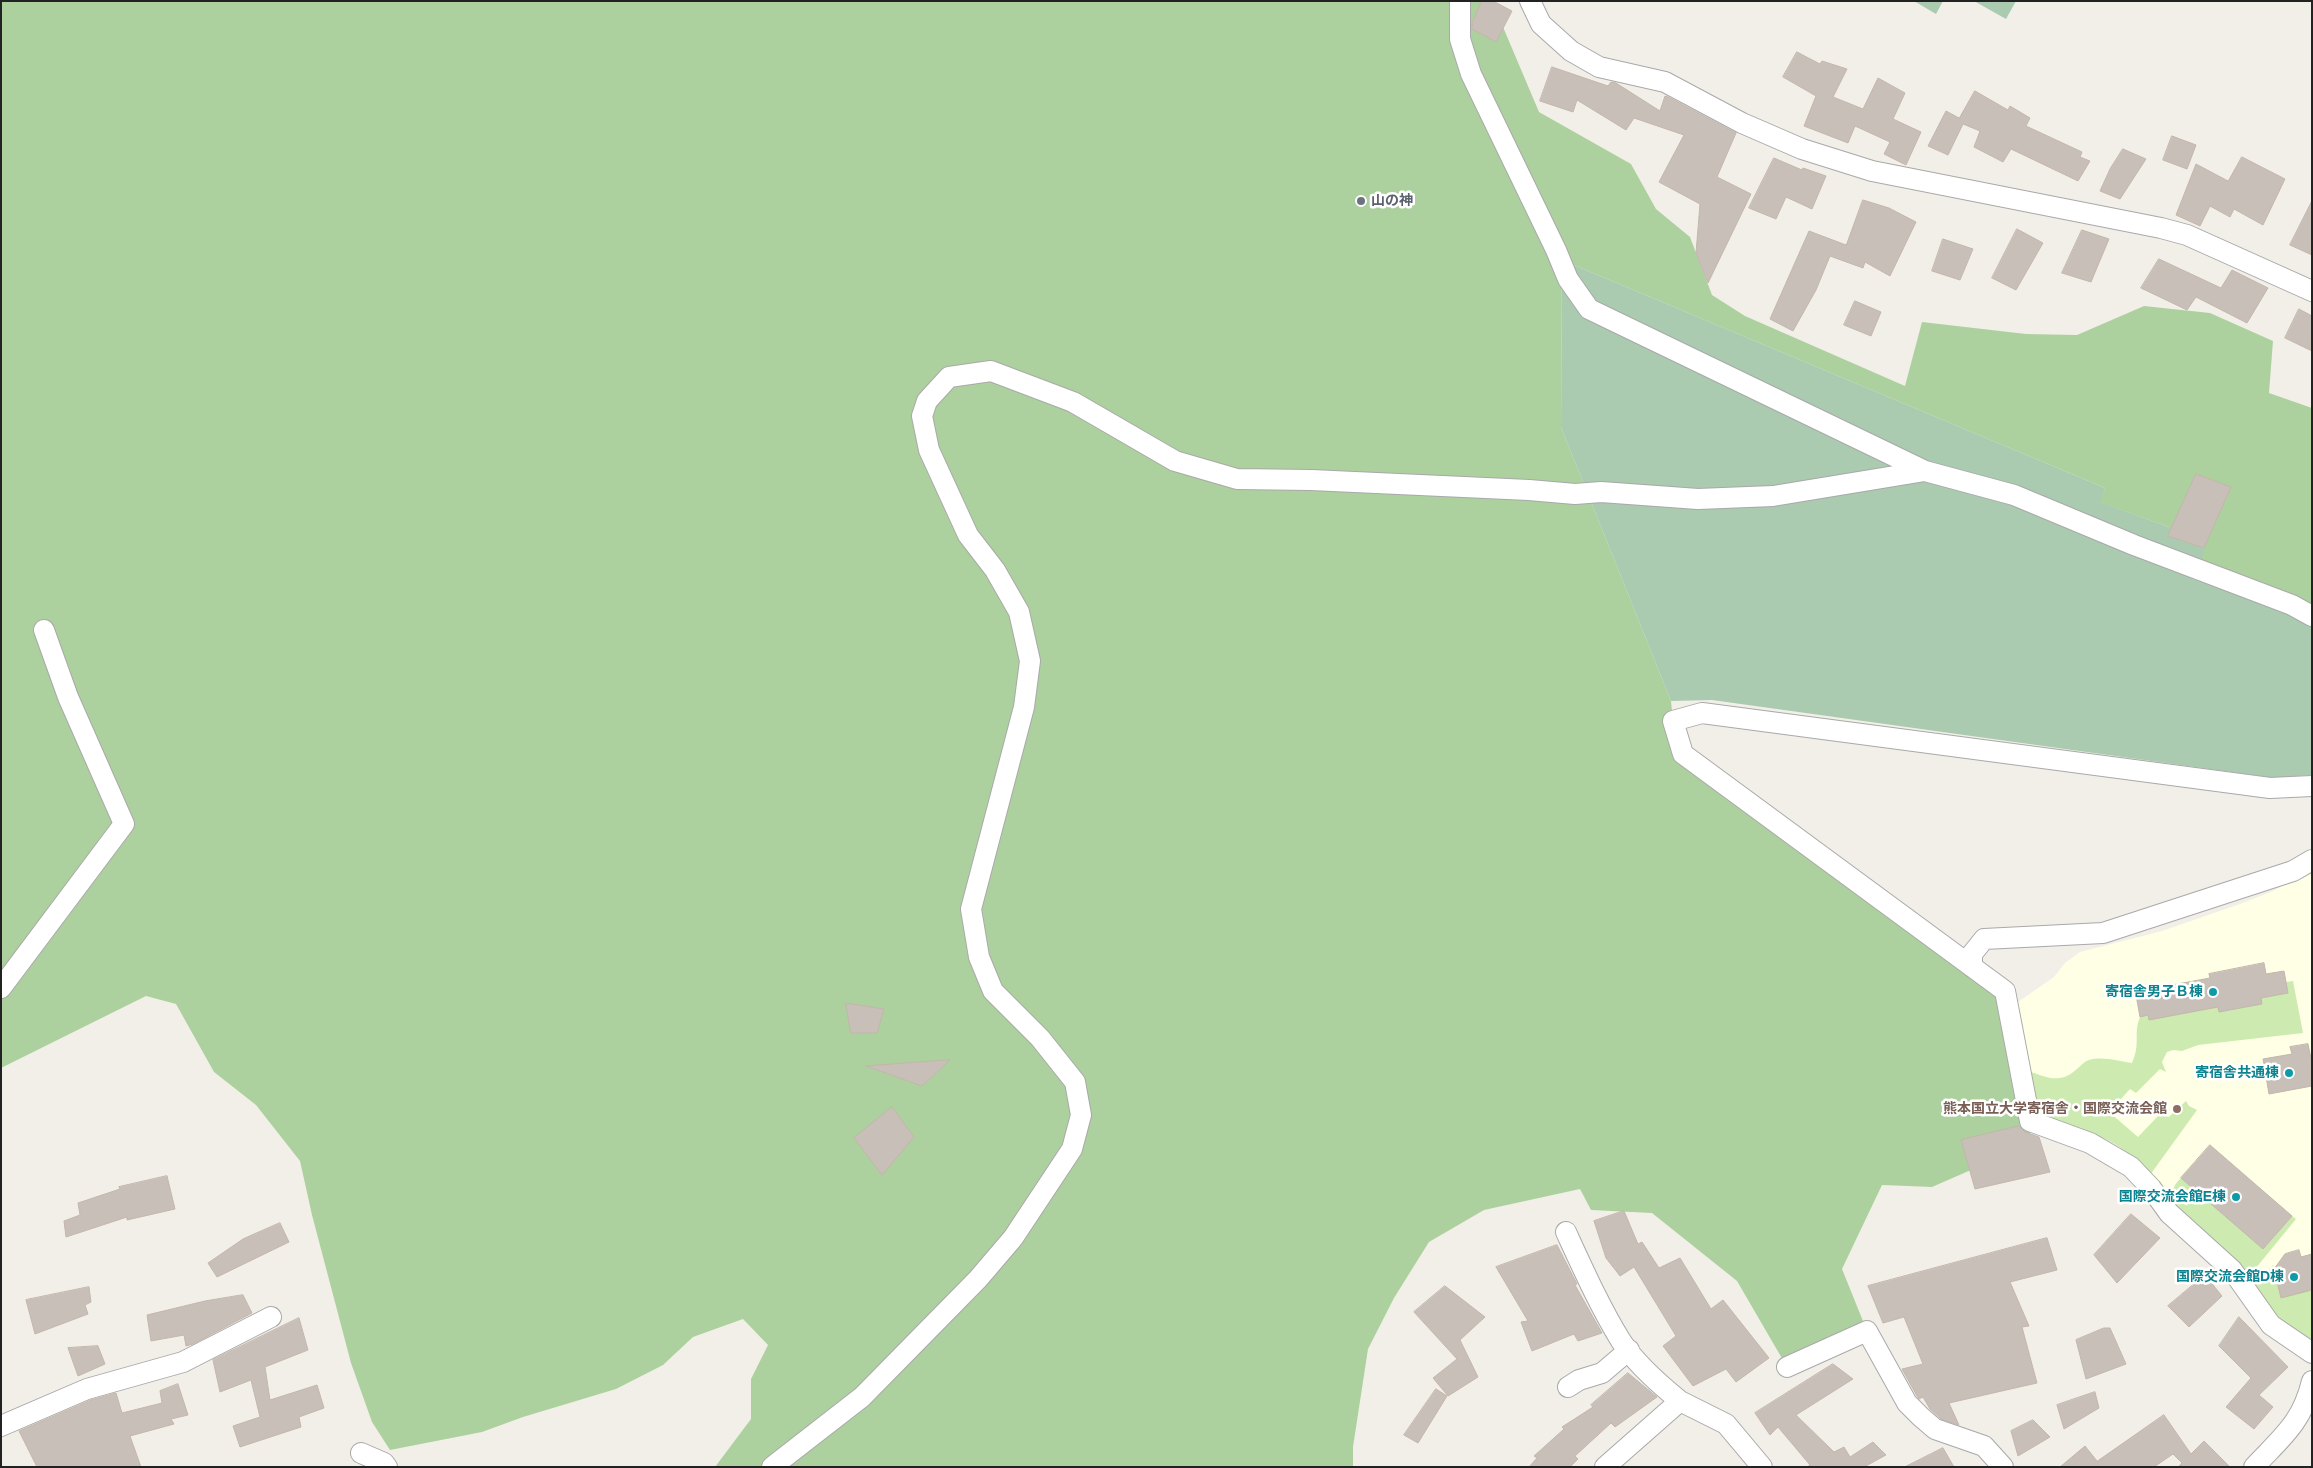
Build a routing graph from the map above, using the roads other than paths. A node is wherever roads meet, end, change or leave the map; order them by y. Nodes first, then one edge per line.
1 (1460, 1) edge
2 (1530, 1) edge
3 (2312, 291) edge
4 (1925, 471) junction
5 (2312, 616) edge
6 (44, 630) dead end
7 (2312, 786) edge
8 (2312, 860) edge
9 (1972, 966) junction
10 (1, 988) edge
11 (1566, 1232) dead end
12 (271, 1317) dead end
13 (1628, 1350) junction
14 (2312, 1353) edge
15 (1787, 1368) dead end
16 (2312, 1381) edge
17 (1568, 1387) dead end
18 (1680, 1401) junction
19 (1, 1426) edge
20 (361, 1454) dead end
21 (387, 1467) edge
22 (772, 1467) edge
23 (1605, 1467) edge
24 (1762, 1467) edge
25 (2003, 1467) edge
26 (2254, 1467) edge

1 - 4 street
2 - 3 street
4 - 5 street
4 - 22 street
6 - 10 street
7 - 9 street
8 - 9 street
9 - 14 street
11 - 13 street
12 - 19 street
13 - 17 street
13 - 18 street
15 - 25 street
16 - 26 street
18 - 23 street
18 - 24 street
20 - 21 street

